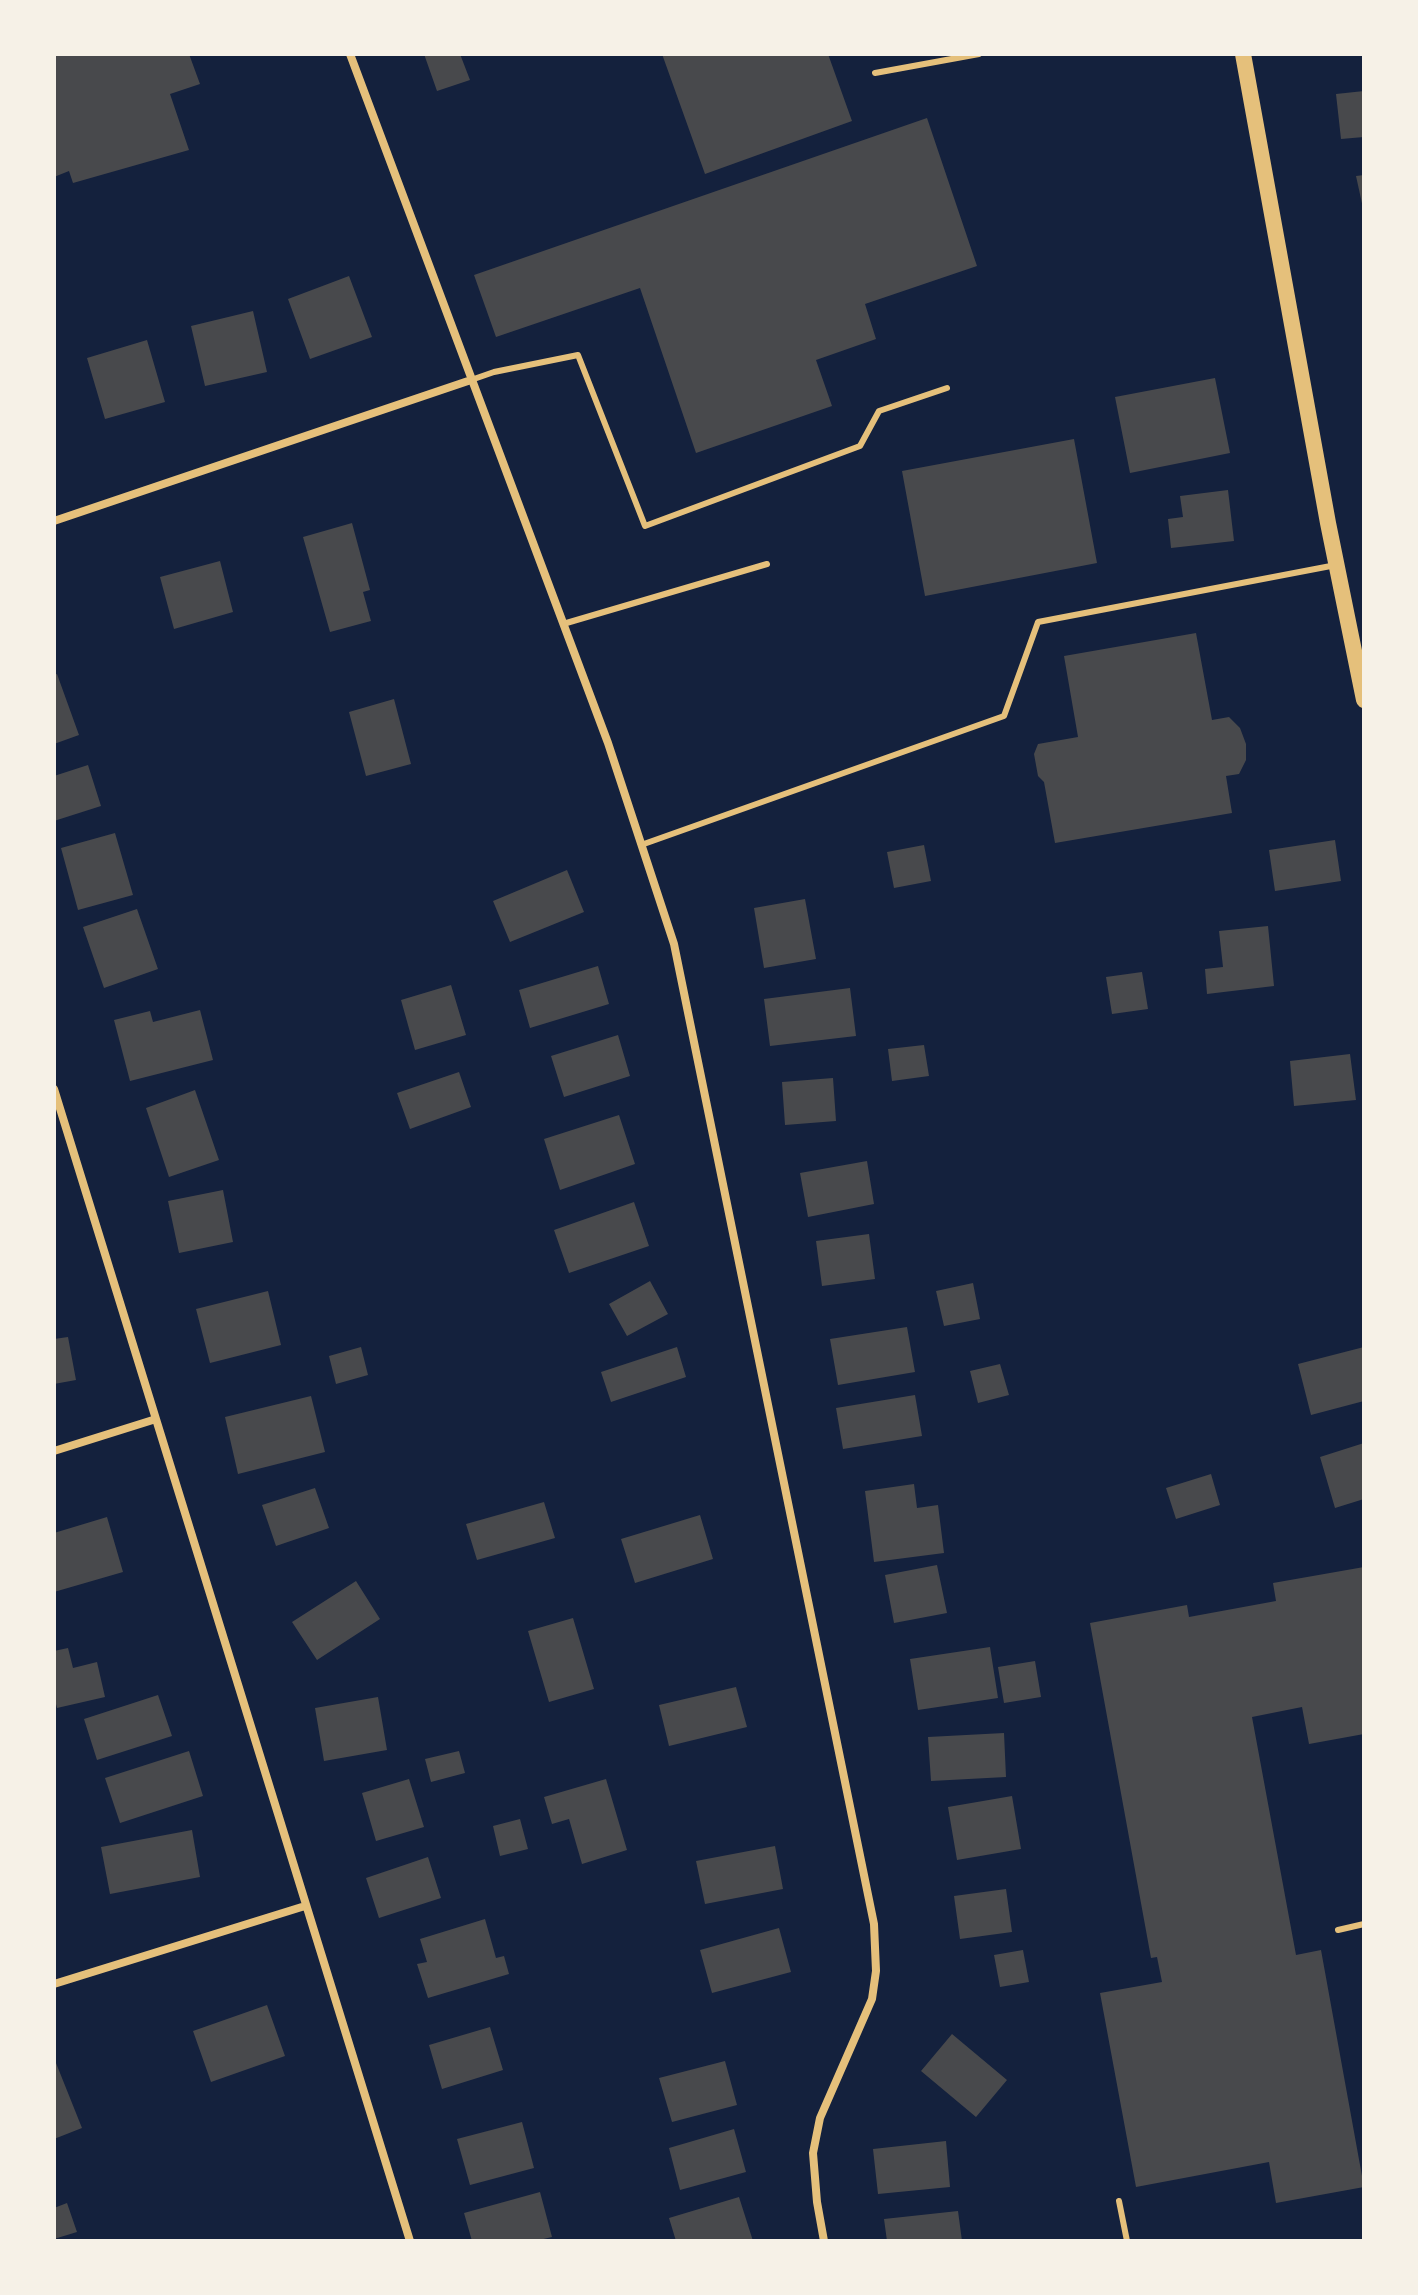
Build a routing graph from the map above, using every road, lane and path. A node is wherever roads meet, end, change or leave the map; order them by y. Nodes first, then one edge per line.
1 (350, 54) edge
2 (979, 54) edge
3 (1243, 54) edge
4 (875, 73) dead end
5 (471, 380) junction
6 (947, 388) dead end
7 (54, 521) edge
8 (767, 564) dead end
9 (1337, 565) junction
10 (563, 624) junction
11 (1364, 700) edge
12 (641, 845) junction
13 (54, 1089) edge
14 (156, 1419) junction
15 (54, 1451) edge
16 (305, 1906) junction
17 (1364, 1924) edge
18 (1338, 1930) dead end
19 (54, 1984) edge
20 (1119, 2201) dead end
21 (410, 2241) edge
22 (824, 2241) edge
23 (1127, 2241) edge

1 - 5 street
2 - 4 lane
3 - 9 main road
5 - 6 lane
5 - 7 street
5 - 10 street
8 - 10 lane
9 - 11 main road
9 - 12 lane
10 - 12 street
12 - 22 street
13 - 14 street
14 - 15 street
14 - 16 street
16 - 19 street
16 - 21 street
17 - 18 lane
20 - 23 lane

